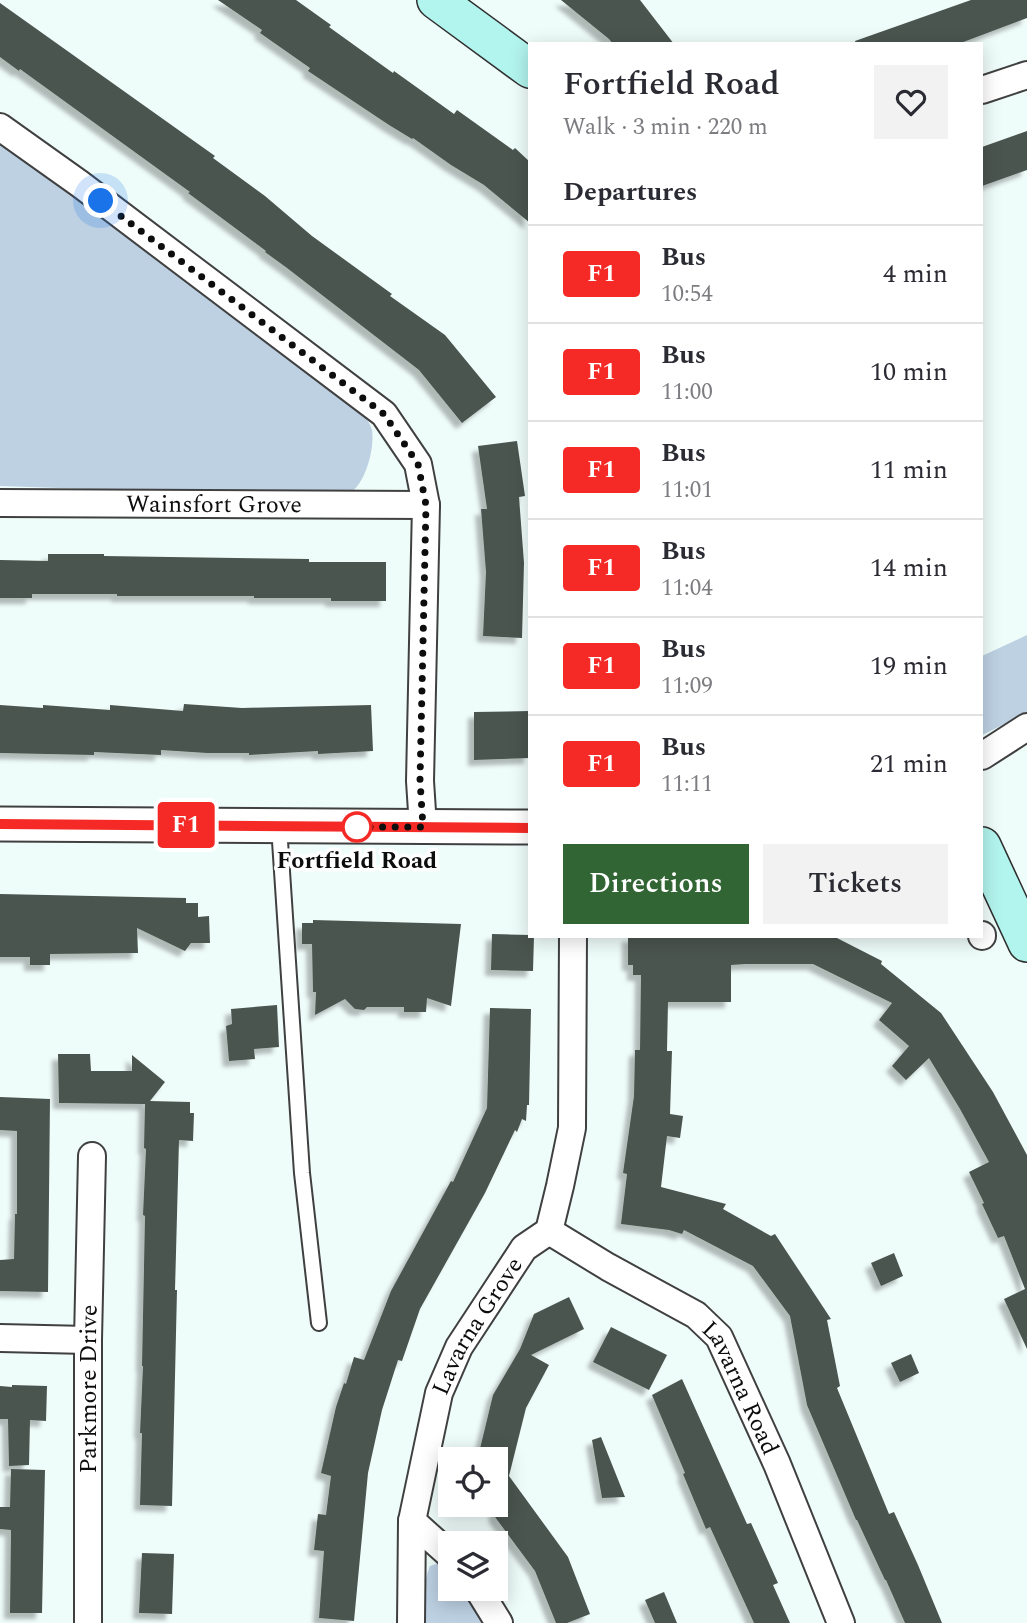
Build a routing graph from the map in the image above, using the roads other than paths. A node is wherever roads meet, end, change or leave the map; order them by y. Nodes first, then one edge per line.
1 (436, 0) edge
2 (528, 68) edge
3 (1027, 75) edge
4 (983, 90) edge
5 (0, 127) edge
6 (0, 503) edge
7 (426, 505) junction
8 (1027, 727) edge
9 (983, 755) edge
10 (0, 824) edge
11 (279, 826) junction
12 (423, 827) junction
13 (528, 828) edge
14 (983, 848) edge
15 (1026, 937) edge
16 (573, 938) edge
17 (92, 1156) dead end
18 (549, 1231) junction
19 (319, 1323) dead end
20 (0, 1338) edge
21 (88, 1340) junction
22 (412, 1521) junction
23 (438, 1544) edge
24 (485, 1601) edge
25 (88, 1623) edge
26 (411, 1623) edge
27 (499, 1623) edge
28 (841, 1623) edge

1 - 2 main road
3 - 4 street
5 - 7 street
6 - 7 street, Wainsfort Grove
7 - 12 street
8 - 9 street
10 - 11 street
11 - 12 street
11 - 19 lane
12 - 13 street
14 - 15 main road
16 - 18 street
17 - 21 street, Parkmore Drive
18 - 22 street, Lavarna Grove
18 - 28 street, Lavarna Road
20 - 21 street
21 - 25 street, Parkmore Drive
22 - 23 street
22 - 26 street, Lavarna Grove
24 - 27 street

